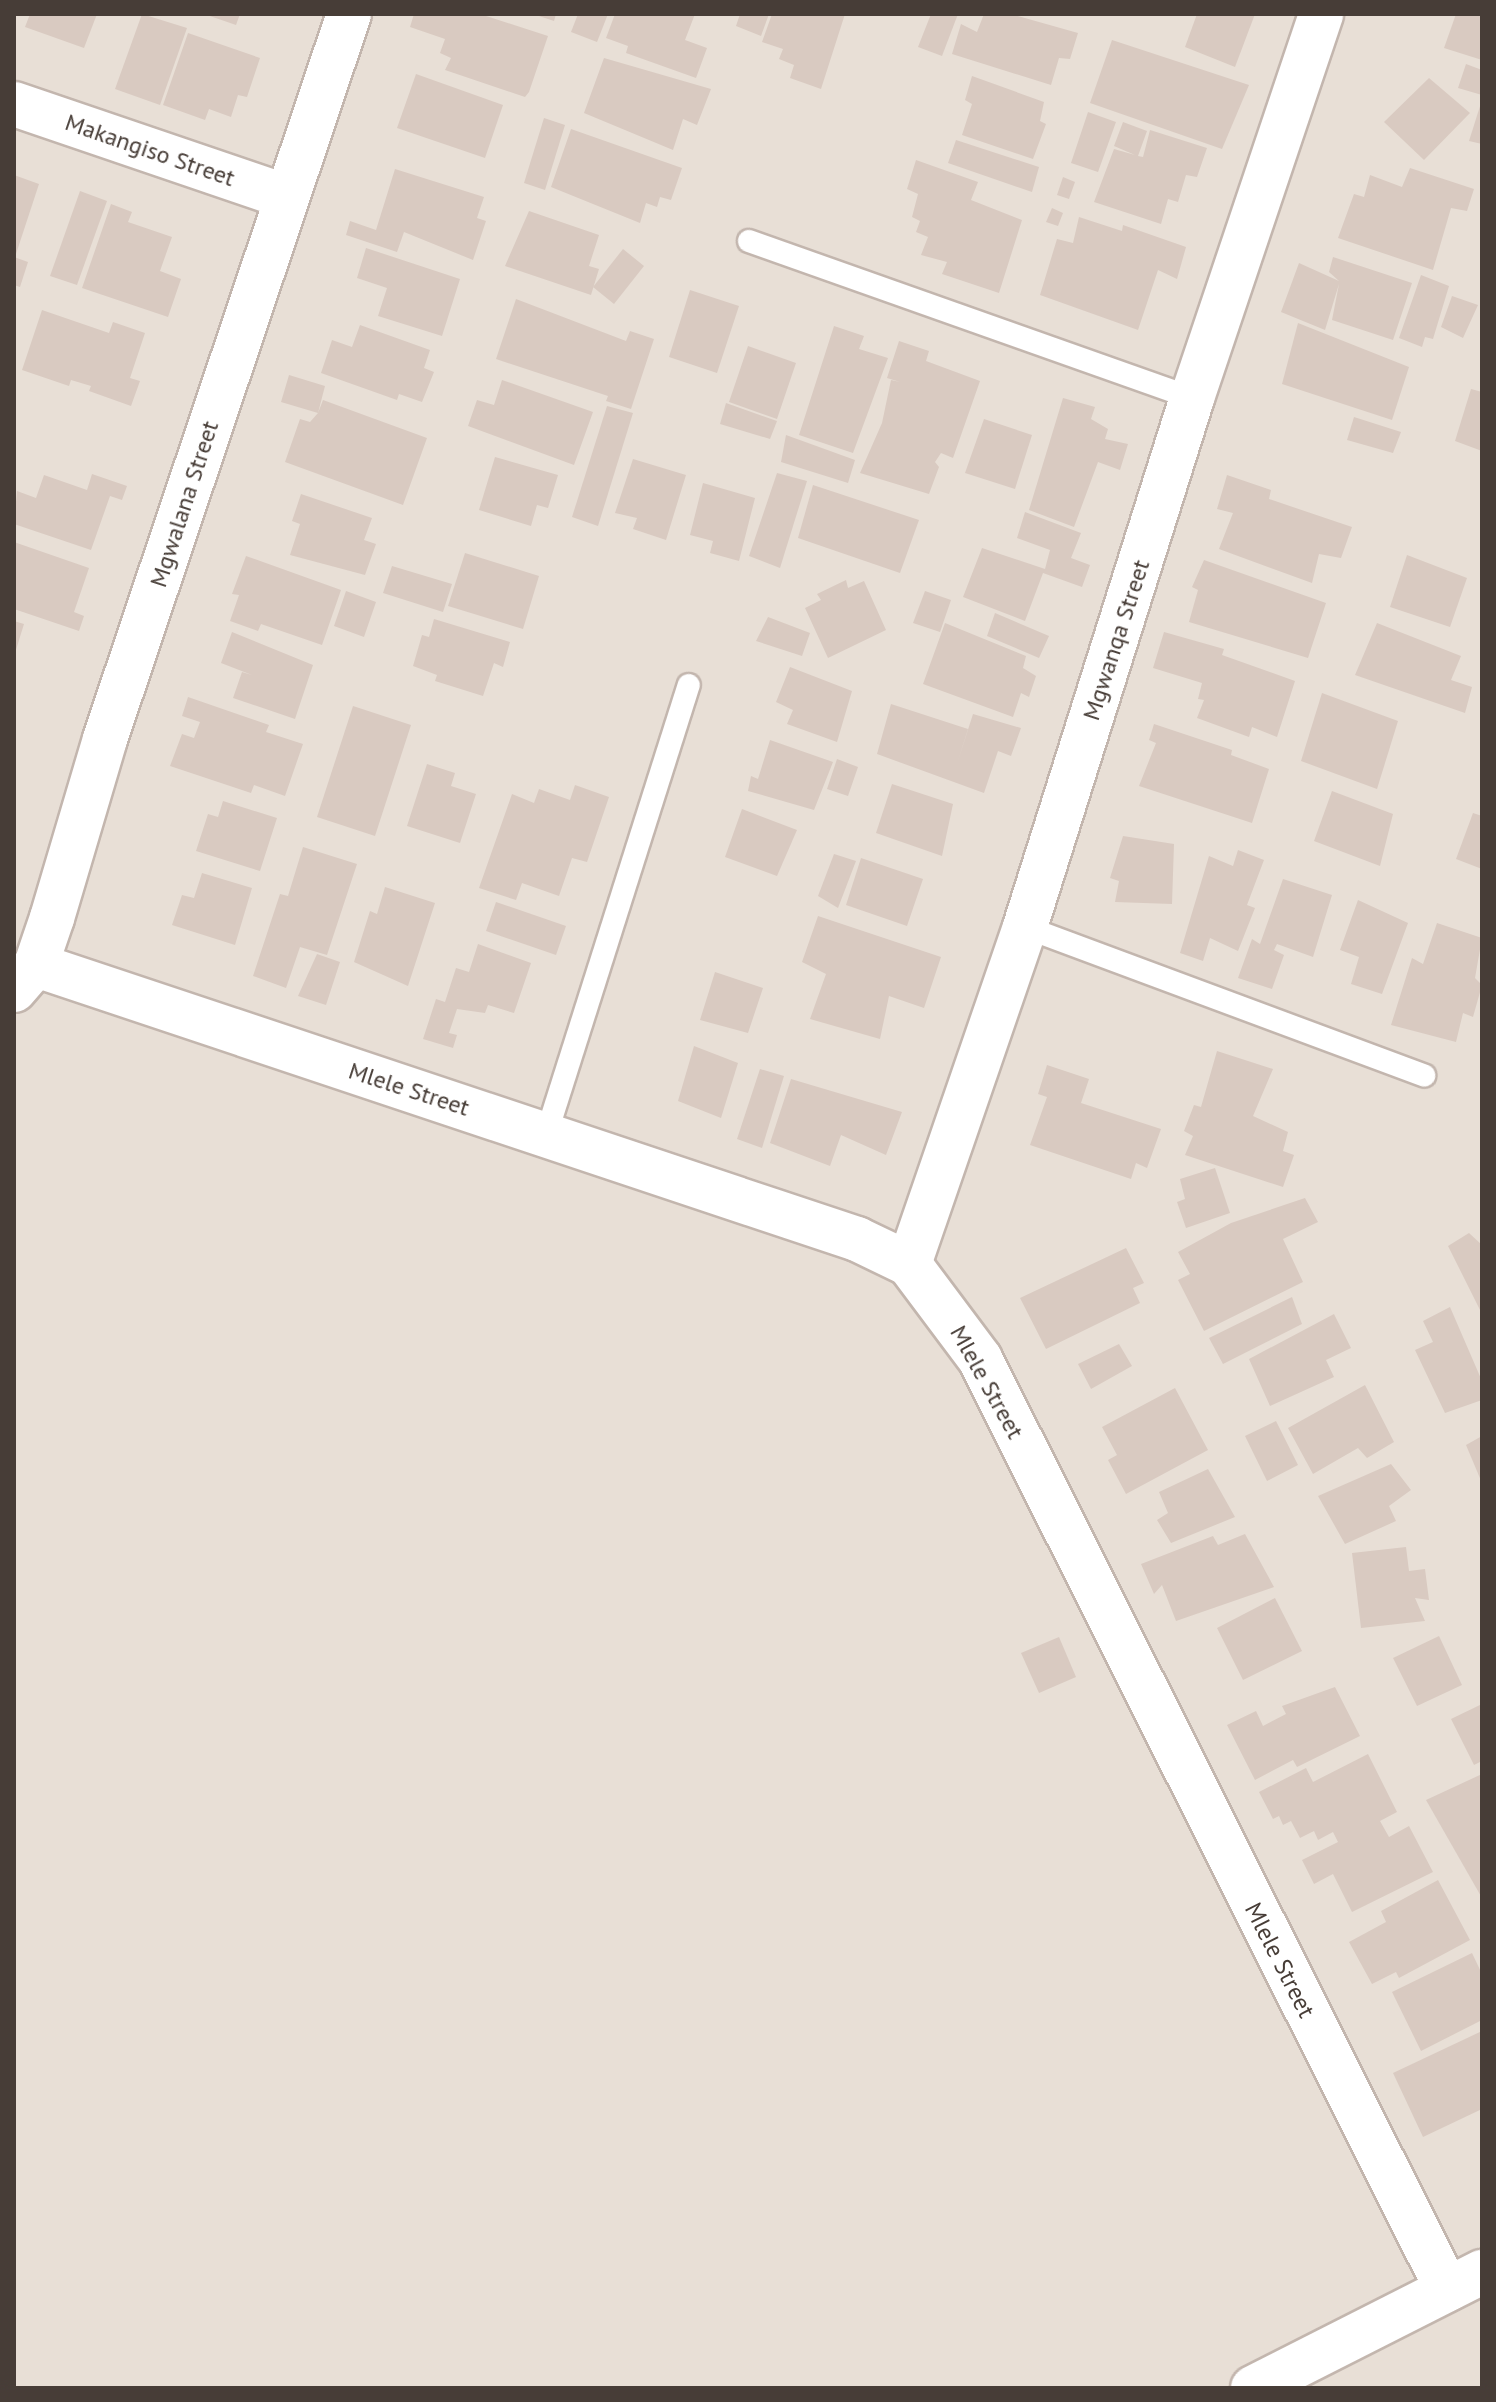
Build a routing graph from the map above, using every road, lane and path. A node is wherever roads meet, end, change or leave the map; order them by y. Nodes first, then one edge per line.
1 (349, 14) edge
2 (1321, 14) edge
3 (14, 104) edge
4 (287, 197) junction
5 (749, 241) dead end
6 (1192, 398) junction
7 (689, 685) dead end
8 (1025, 927) junction
9 (25, 977) edge
10 (1424, 1075) dead end
11 (546, 1135) junction
12 (909, 1264) junction
13 (1471, 2284) edge
14 (1253, 2388) edge

1 - 4 street, Mgwalana Street
2 - 6 street, Mgwanqa Street
3 - 4 street, Makangiso Street
4 - 9 street, Mgwalana Street
5 - 6 lane
6 - 8 street, Mgwanqa Street
7 - 11 lane
8 - 10 lane
8 - 12 street, Mgwanqa Street
9 - 11 street, Mlele Street
11 - 12 street, Mlele Street
12 - 13 street, Mlele Street
13 - 14 street

